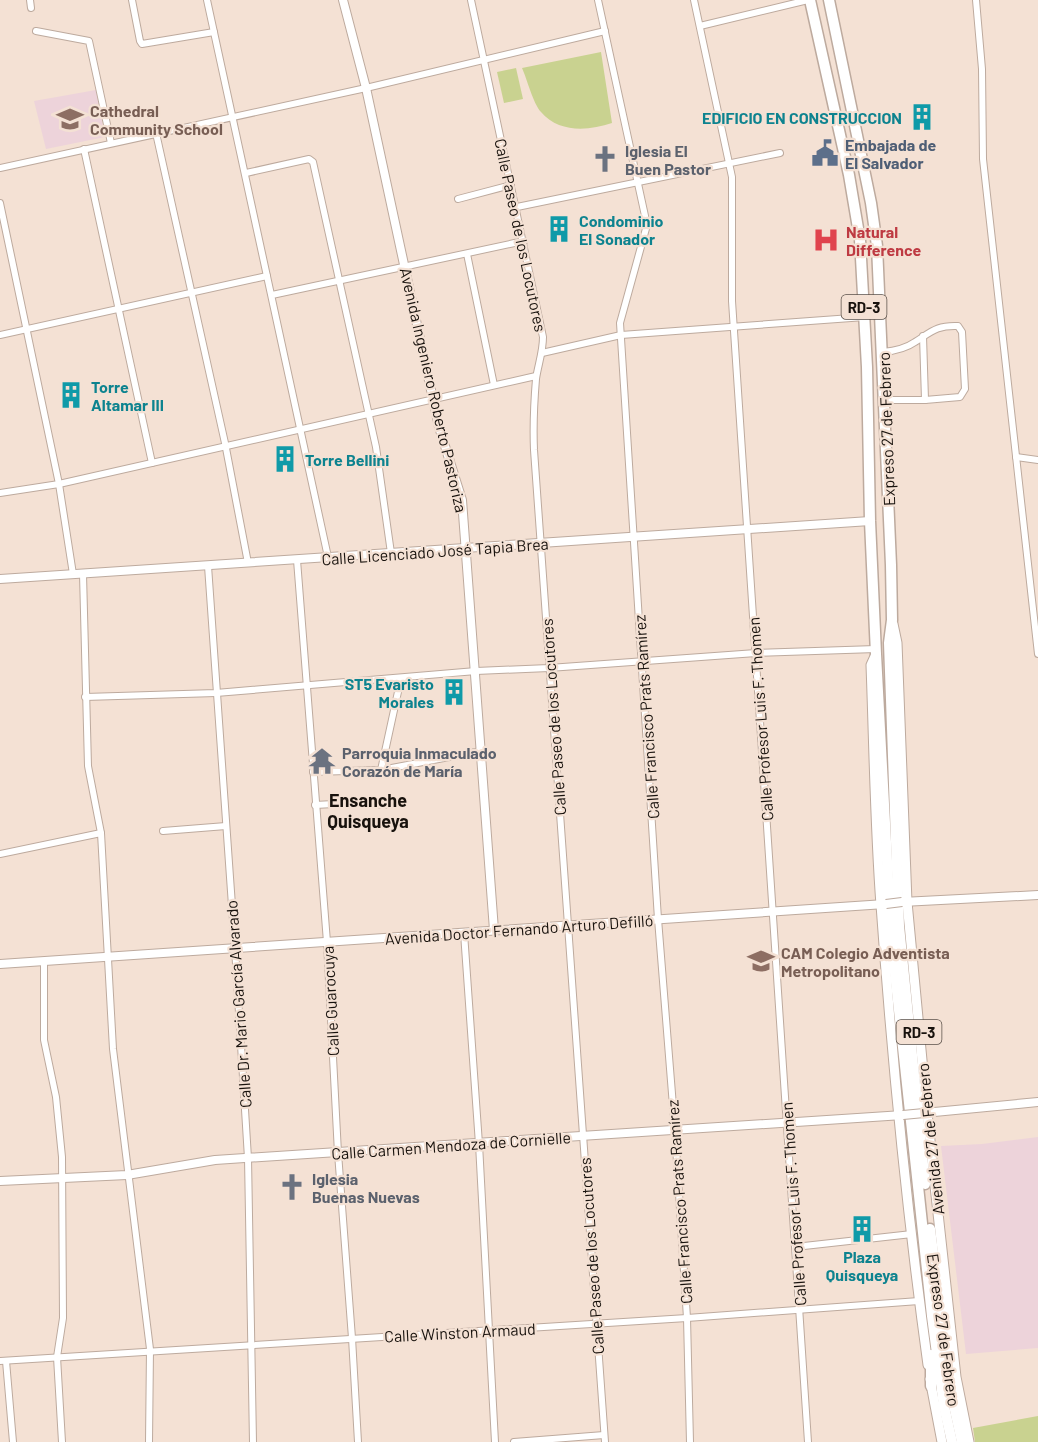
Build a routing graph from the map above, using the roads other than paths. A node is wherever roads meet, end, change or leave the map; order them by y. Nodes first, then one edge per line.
1 (30, 0) edge
2 (132, 0) edge
3 (207, 0) edge
4 (343, 0) edge
5 (471, 0) edge
6 (598, 0) edge
7 (694, 0) edge
8 (809, 0) edge
9 (829, 0) edge
10 (976, 0) edge
11 (31, 8) dead end
12 (700, 26) junction
13 (36, 31) dead end
14 (214, 32) junction
15 (605, 32) junction
16 (485, 61) junction
17 (366, 88) junction
18 (233, 117) junction
19 (156, 133) junction
20 (111, 143) junction
21 (84, 149) junction
22 (780, 153) dead end
23 (729, 164) junction
24 (0, 168) edge
25 (246, 173) junction
26 (638, 181) junction
27 (511, 185) junction
28 (458, 199) dead end
29 (0, 203) edge
30 (517, 207) junction
31 (524, 241) junction
32 (466, 254) junction
33 (406, 267) junction
34 (267, 276) junction
35 (338, 280) junction
36 (191, 292) junction
37 (272, 296) junction
38 (117, 309) junction
39 (865, 317) junction
40 (734, 327) junction
41 (27, 329) junction
42 (0, 335) edge
43 (621, 335) junction
44 (923, 336) junction
45 (883, 352) junction
46 (543, 353) junction
47 (536, 376) junction
48 (494, 386) junction
49 (434, 400) junction
50 (884, 400) junction
51 (925, 400) junction
52 (369, 414) junction
53 (301, 429) junction
54 (225, 446) junction
55 (1016, 457) junction
56 (1038, 460) edge
57 (152, 463) junction
58 (59, 484) junction
59 (0, 493) edge
60 (870, 521) junction
61 (748, 529) junction
62 (634, 537) junction
63 (541, 545) junction
64 (466, 548) junction
65 (391, 553) junction
66 (328, 557) junction
67 (297, 560) junction
68 (248, 563) junction
69 (208, 566) junction
70 (78, 574) junction
71 (0, 579) edge
72 (892, 620) junction
73 (876, 651) junction
74 (756, 653) junction
75 (1038, 654) edge
76 (643, 661) junction
77 (549, 668) junction
78 (476, 671) junction
79 (401, 678) junction
80 (306, 684) junction
81 (216, 693) junction
82 (85, 697) junction
83 (481, 751) junction
84 (381, 770) junction
85 (312, 772) junction
86 (315, 805) junction
87 (389, 805) dead end
88 (226, 826) junction
89 (163, 831) dead end
90 (101, 833) junction
91 (0, 854) edge
92 (891, 860) junction
93 (1038, 895) edge
94 (904, 902) junction
95 (883, 904) junction
96 (772, 911) junction
97 (658, 919) junction
98 (568, 925) junction
99 (494, 930) junction
100 (464, 933) junction
101 (327, 942) junction
102 (235, 948) junction
103 (108, 957) junction
104 (44, 961) junction
105 (0, 964) edge
106 (1038, 1102) edge
107 (925, 1113) junction
108 (901, 1115) junction
109 (788, 1123) junction
110 (675, 1131) junction
111 (583, 1136) junction
112 (479, 1144) junction
113 (338, 1153) junction
114 (248, 1158) junction
115 (127, 1175) junction
116 (61, 1177) junction
117 (0, 1181) edge
118 (912, 1234) junction
119 (795, 1247) junction
120 (919, 1301) junction
121 (799, 1309) junction
122 (935, 1313) junction
123 (687, 1318) junction
124 (596, 1324) junction
125 (489, 1331) junction
126 (352, 1338) junction
127 (251, 1345) junction
128 (150, 1351) junction
129 (57, 1357) junction
130 (3, 1361) edge
131 (956, 1377) junction
132 (931, 1386) junction
133 (605, 1438) edge
134 (13, 1442) edge
135 (62, 1442) edge
136 (149, 1442) edge
137 (253, 1442) edge
138 (358, 1442) edge
139 (495, 1442) edge
140 (514, 1442) edge
141 (690, 1442) edge
142 (808, 1442) edge
143 (942, 1442) edge
144 (952, 1442) edge
145 (962, 1442) edge
146 (969, 1442) edge

1 - 11 street
2 - 14 street
3 - 14 street
4 - 17 street, Avenida Ingeniero Roberto Pastoriza
5 - 16 street, Calle Paseo de los Locutores
6 - 15 street, Calle Francisco Prats Ramírez
7 - 12 street, Calle Profesor Luis F. Thomen
8 - 12 street
8 - 39 highway, Expreso 27 de Febrero / RD-3
9 - 45 highway, Expreso 27 de Febrero / RD-3
10 - 55 street
12 - 23 street, Calle Profesor Luis F. Thomen
13 - 20 street
14 - 18 street
15 - 16 street
15 - 26 street, Calle Francisco Prats Ramírez
16 - 17 street
16 - 27 street, Calle Paseo de los Locutores
17 - 18 street
17 - 33 street, Avenida Ingeniero Roberto Pastoriza
18 - 19 street
18 - 25 street
19 - 20 street
19 - 36 street
20 - 21 street
21 - 24 street
21 - 38 street
22 - 23 street
23 - 26 street
23 - 40 street, Calle Profesor Luis F. Thomen
25 - 34 street
25 - 35 street
26 - 30 street
26 - 43 street, Calle Francisco Prats Ramírez
27 - 28 street
27 - 30 street, Calle Paseo de los Locutores
29 - 41 street
30 - 31 street, Calle Paseo de los Locutores
31 - 32 street
31 - 46 street, Calle Paseo de los Locutores
32 - 33 street
32 - 48 street
33 - 35 street
33 - 49 street, Avenida Ingeniero Roberto Pastoriza
34 - 36 street
34 - 37 street
35 - 37 street
35 - 52 street
36 - 38 street
36 - 54 street
37 - 53 street
38 - 41 street
38 - 57 street
39 - 40 street
39 - 60 highway, Expreso 27 de Febrero / RD-3
40 - 43 street
40 - 61 street, Calle Profesor Luis F. Thomen
41 - 42 street
41 - 58 street
43 - 46 street
43 - 62 street, Calle Francisco Prats Ramírez
44 - 45 street
44 - 51 street
44 - 51 street
45 - 50 highway, Expreso 27 de Febrero / RD-3
46 - 47 street, Calle Paseo de los Locutores
47 - 48 street
47 - 63 street, Calle Paseo de los Locutores
48 - 49 street
49 - 52 street
49 - 64 street, Avenida Ingeniero Roberto Pastoriza
50 - 51 street
50 - 72 highway, Expreso 27 de Febrero / RD-3
52 - 53 street
52 - 65 street
53 - 54 street
53 - 66 street
54 - 57 street
54 - 68 street
55 - 56 street
55 - 75 street
57 - 58 street
58 - 59 street
58 - 70 street
60 - 61 street, Calle Licenciado José Tapia Brea
60 - 73 highway, Expreso 27 de Febrero / RD-3
61 - 62 street, Calle Licenciado José Tapia Brea
61 - 74 street, Calle Profesor Luis F. Thomen
62 - 63 street, Calle Licenciado José Tapia Brea
62 - 76 street, Calle Francisco Prats Ramírez
63 - 64 street, Calle Licenciado José Tapia Brea
63 - 77 street, Calle Paseo de los Locutores
64 - 65 street, Calle Licenciado José Tapia Brea
64 - 78 street, Avenida Ingeniero Roberto Pastoriza
65 - 66 street, Calle Licenciado José Tapia Brea
66 - 67 street, Calle Licenciado José Tapia Brea
67 - 68 street, Calle Licenciado José Tapia Brea
67 - 80 street, Calle Guarocuya
68 - 69 street, Calle Licenciado José Tapia Brea
69 - 70 street, Calle Licenciado José Tapia Brea
69 - 81 street, Calle Dr. Mario García Alvarado
70 - 71 street, Calle Licenciado José Tapia Brea
70 - 82 street
72 - 92 highway, Expreso 27 de Febrero / RD-3
72 - 94 main road, Avenida 27 de Febrero / RD-3
73 - 74 street
73 - 92 highway, Expreso 27 de Febrero / RD-3
73 - 95 main road, Avenida 27 de Febrero / RD-3
74 - 76 street
74 - 96 street, Calle Profesor Luis F. Thomen
76 - 77 street
76 - 97 street, Calle Francisco Prats Ramírez
77 - 78 street
77 - 98 street, Calle Paseo de los Locutores
78 - 79 street
78 - 83 street, Avenida Ingeniero Roberto Pastoriza
79 - 80 street
79 - 84 street
80 - 81 street
80 - 85 street, Calle Guarocuya
81 - 82 street
81 - 88 street, Calle Dr. Mario García Alvarado
82 - 90 street
83 - 84 street
83 - 99 street, Avenida Ingeniero Roberto Pastoriza
84 - 85 street
85 - 86 street, Calle Guarocuya
86 - 87 street
86 - 101 street, Calle Guarocuya
88 - 89 street
88 - 102 street, Calle Dr. Mario García Alvarado
90 - 91 street
90 - 103 street
92 - 122 highway, Expreso 27 de Febrero / RD-3
93 - 94 street, Avenida Doctor Fernando Arturo Defilló
94 - 95 street, Avenida Doctor Fernando Arturo Defilló, bridge
94 - 107 main road, Avenida 27 de Febrero / RD-3
95 - 96 street, Avenida Doctor Fernando Arturo Defilló
95 - 108 main road, Avenida 27 de Febrero / RD-3
96 - 97 street, Avenida Doctor Fernando Arturo Defilló
96 - 109 street, Calle Profesor Luis F. Thomen
97 - 98 street, Avenida Doctor Fernando Arturo Defilló
97 - 110 street, Calle Francisco Prats Ramírez
98 - 99 street, Avenida Doctor Fernando Arturo Defilló
98 - 111 street, Calle Paseo de los Locutores
99 - 100 street, Avenida Doctor Fernando Arturo Defilló
100 - 101 street, Avenida Doctor Fernando Arturo Defilló
100 - 112 street
101 - 102 street, Avenida Doctor Fernando Arturo Defilló
101 - 113 street, Calle Guarocuya
102 - 103 street, Avenida Doctor Fernando Arturo Defilló
102 - 114 street, Calle Dr. Mario García Alvarado
103 - 104 street, Avenida Doctor Fernando Arturo Defilló
103 - 115 street
104 - 105 street, Avenida Doctor Fernando Arturo Defilló
104 - 116 street
106 - 107 street
107 - 108 street, Calle Carmen Mendoza de Cornielle, bridge
107 - 131 main road, Avenida 27 de Febrero / RD-3
108 - 109 street, Calle Carmen Mendoza de Cornielle
108 - 118 main road, Avenida 27 de Febrero / RD-3
109 - 110 street, Calle Carmen Mendoza de Cornielle
109 - 119 street, Calle Profesor Luis F. Thomen
110 - 111 street, Calle Carmen Mendoza de Cornielle
110 - 123 street, Calle Francisco Prats Ramírez
111 - 112 street, Calle Carmen Mendoza de Cornielle
111 - 124 street, Calle Paseo de los Locutores
112 - 113 street, Calle Carmen Mendoza de Cornielle
112 - 125 street
113 - 114 street, Calle Carmen Mendoza de Cornielle
113 - 126 street, Calle Guarocuya
114 - 115 street, Calle Carmen Mendoza de Cornielle
114 - 127 street, Calle Dr. Mario García Alvarado
115 - 116 street, Calle Carmen Mendoza de Cornielle
115 - 128 street
116 - 117 street, Calle Carmen Mendoza de Cornielle
116 - 129 street
118 - 119 street
118 - 120 main road, Avenida 27 de Febrero / RD-3
119 - 121 street, Calle Profesor Luis F. Thomen
120 - 121 street, Calle Winston Armaud
120 - 132 main road, Avenida 27 de Febrero / RD-3
121 - 123 street, Calle Winston Armaud
121 - 142 street, Calle Profesor Luis F. Thomen
122 - 131 highway
122 - 132 highway
122 - 144 highway, Expreso 27 de Febrero / RD-3
122 - 145 highway, Expreso 27 de Febrero / RD-3
123 - 124 street, Calle Winston Armaud
123 - 141 street, Calle Francisco Prats Ramírez
124 - 125 street, Calle Winston Armaud
124 - 133 street, Calle Paseo de los Locutores
125 - 126 street, Calle Winston Armaud
125 - 139 street
126 - 127 street, Calle Winston Armaud
126 - 138 street, Calle Guarocuya
127 - 128 street, Calle Winston Armaud
127 - 137 street, Calle Dr. Mario García Alvarado
128 - 129 street, Calle Winston Armaud
128 - 136 street
129 - 130 street, Calle Winston Armaud
129 - 135 street
130 - 134 street
131 - 146 main road, Avenida 27 de Febrero / RD-3
132 - 143 main road, Avenida 27 de Febrero / RD-3
133 - 140 street

